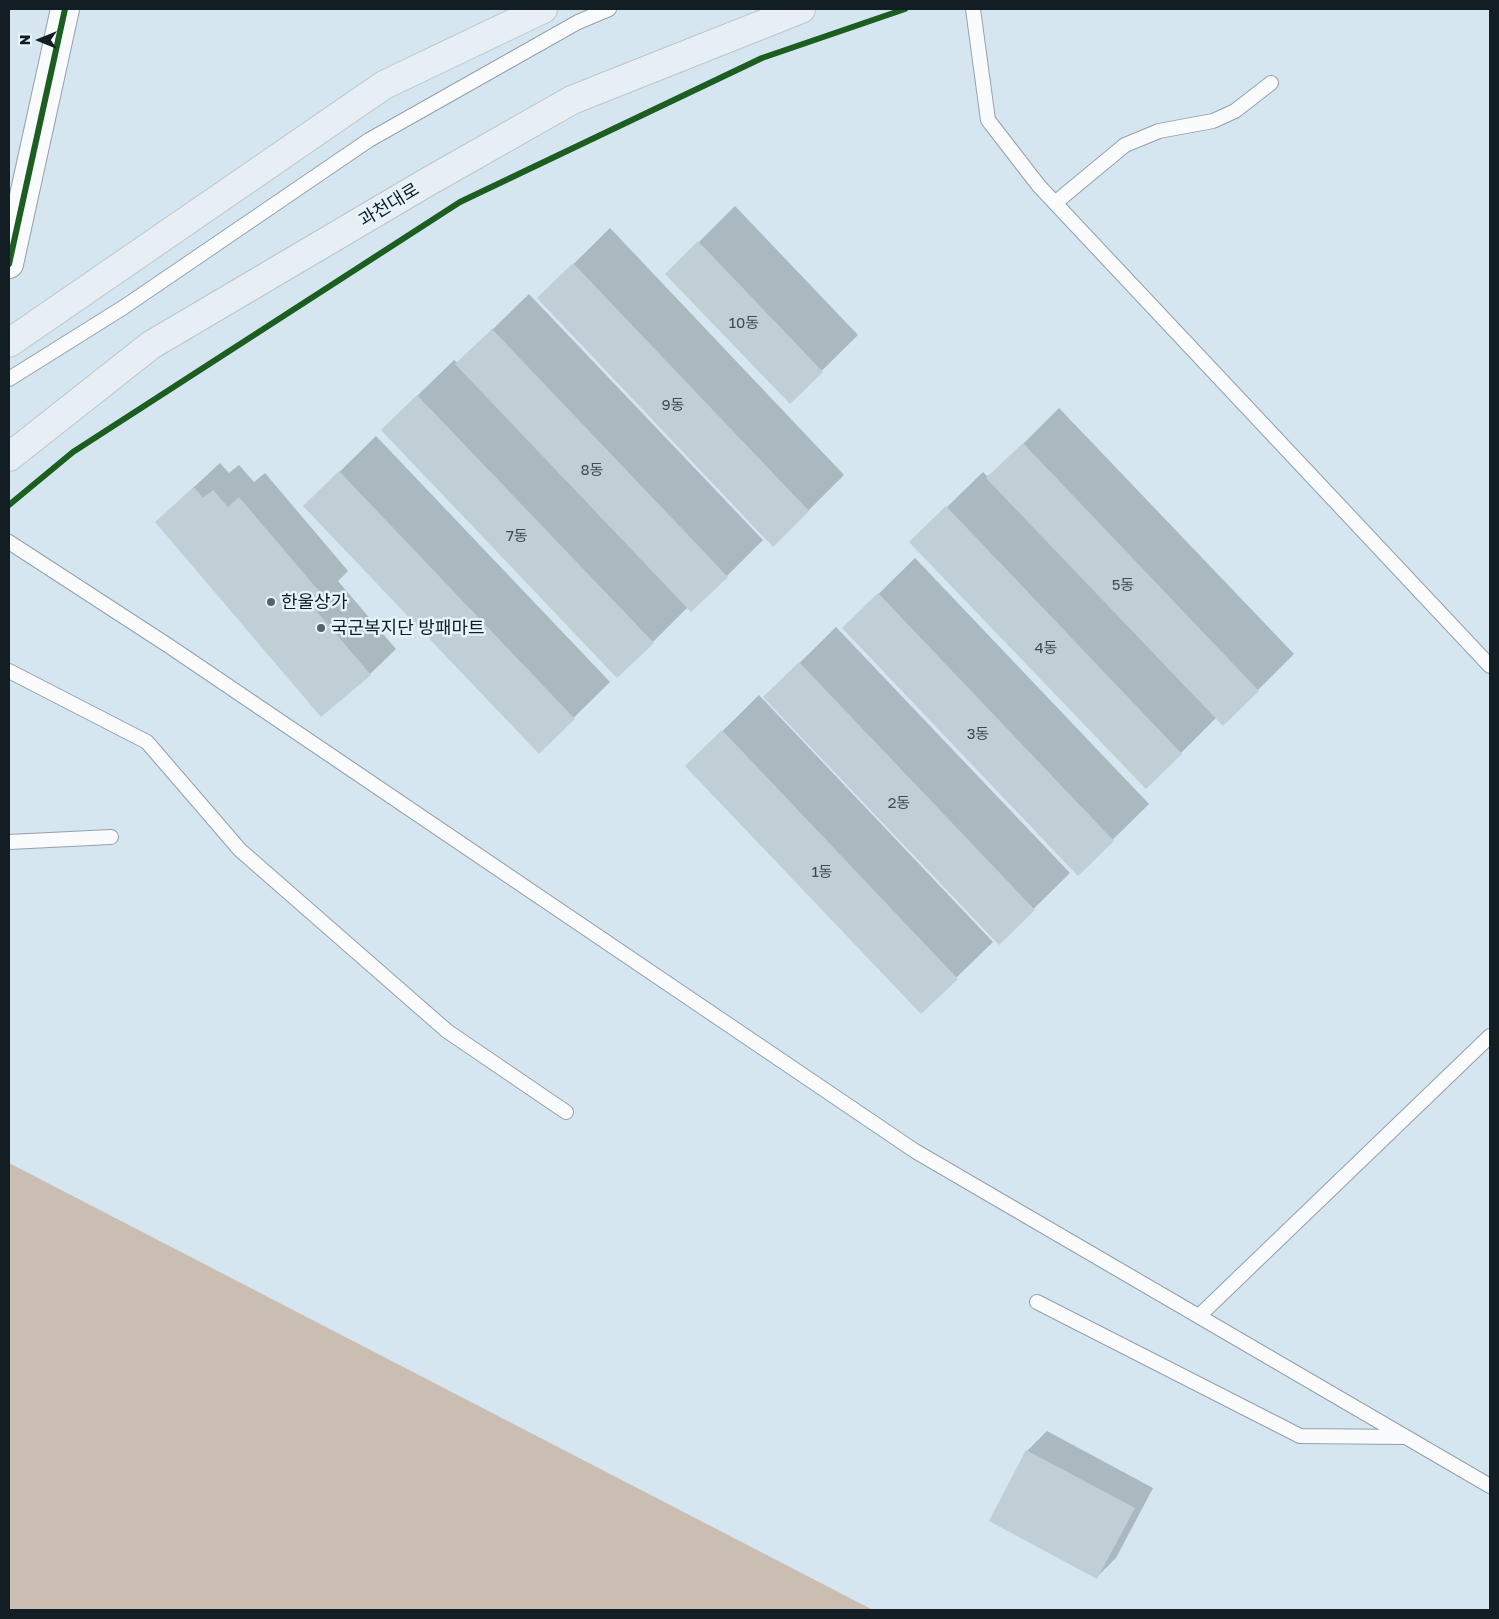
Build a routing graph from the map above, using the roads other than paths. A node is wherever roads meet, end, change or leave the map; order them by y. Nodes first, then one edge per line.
1 (65, 9) edge
2 (543, 9) edge
3 (609, 9) edge
4 (801, 9) edge
5 (973, 9) edge
6 (1271, 83) dead end
7 (1055, 203) junction
8 (9, 264) edge
9 (9, 343) edge
10 (9, 379) edge
11 (9, 457) edge
12 (9, 542) edge
13 (1490, 666) edge
14 (9, 671) edge
15 (110, 837) dead end
16 (9, 842) edge
17 (1490, 1036) edge
18 (566, 1112) dead end
19 (1038, 1302) dead end
20 (1199, 1316) junction
21 (1406, 1437) junction
22 (1490, 1486) edge

1 - 8 street
2 - 9 main road
3 - 10 lane
4 - 11 main road, 과천대로
5 - 7 lane
6 - 7 lane
7 - 13 lane
12 - 20 lane
14 - 18 lane
15 - 16 lane
17 - 20 lane
19 - 21 lane
20 - 21 lane
21 - 22 lane

